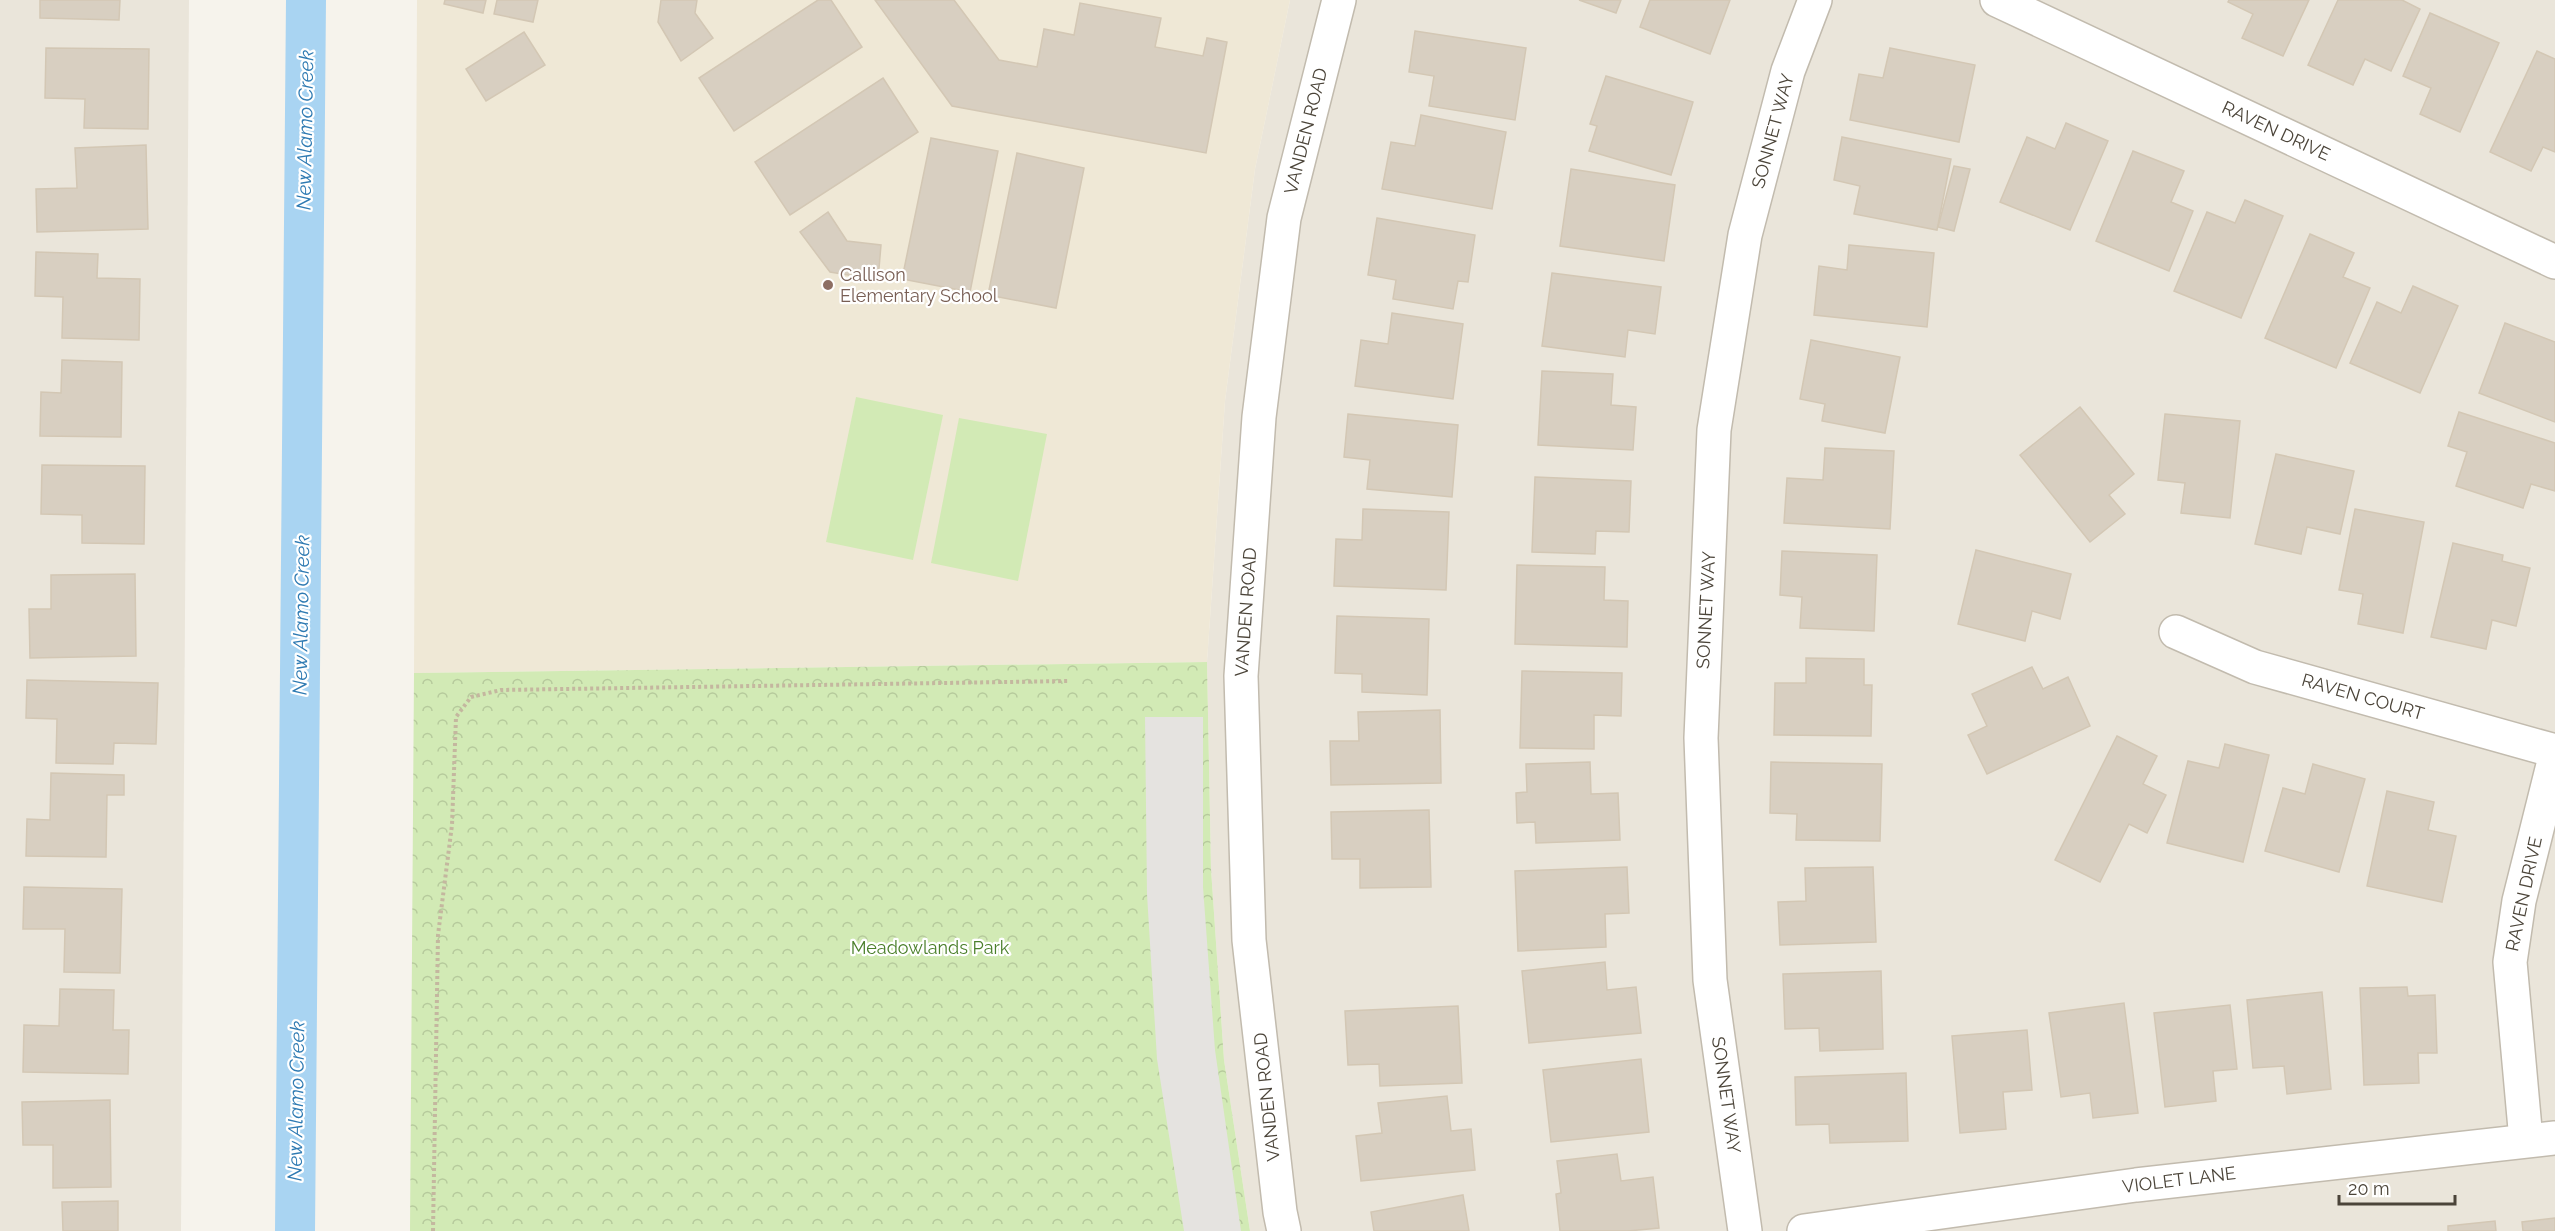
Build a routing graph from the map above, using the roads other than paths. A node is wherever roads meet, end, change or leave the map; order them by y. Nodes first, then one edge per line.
1 (1339, 0) edge
2 (1815, 0) edge
3 (1996, 0) edge
4 (2555, 262) edge
5 (2176, 632) dead end
6 (2555, 751) edge
7 (2555, 757) edge
8 (2540, 1139) edge
9 (1284, 1231) edge
10 (1745, 1231) edge
11 (1804, 1231) edge

1 - 9 street, VANDEN ROAD
2 - 10 street, SONNET WAY
3 - 4 street, RAVEN DRIVE
5 - 6 street, RAVEN COURT
7 - 8 street, RAVEN DRIVE
8 - 11 street, VIOLET LANE

